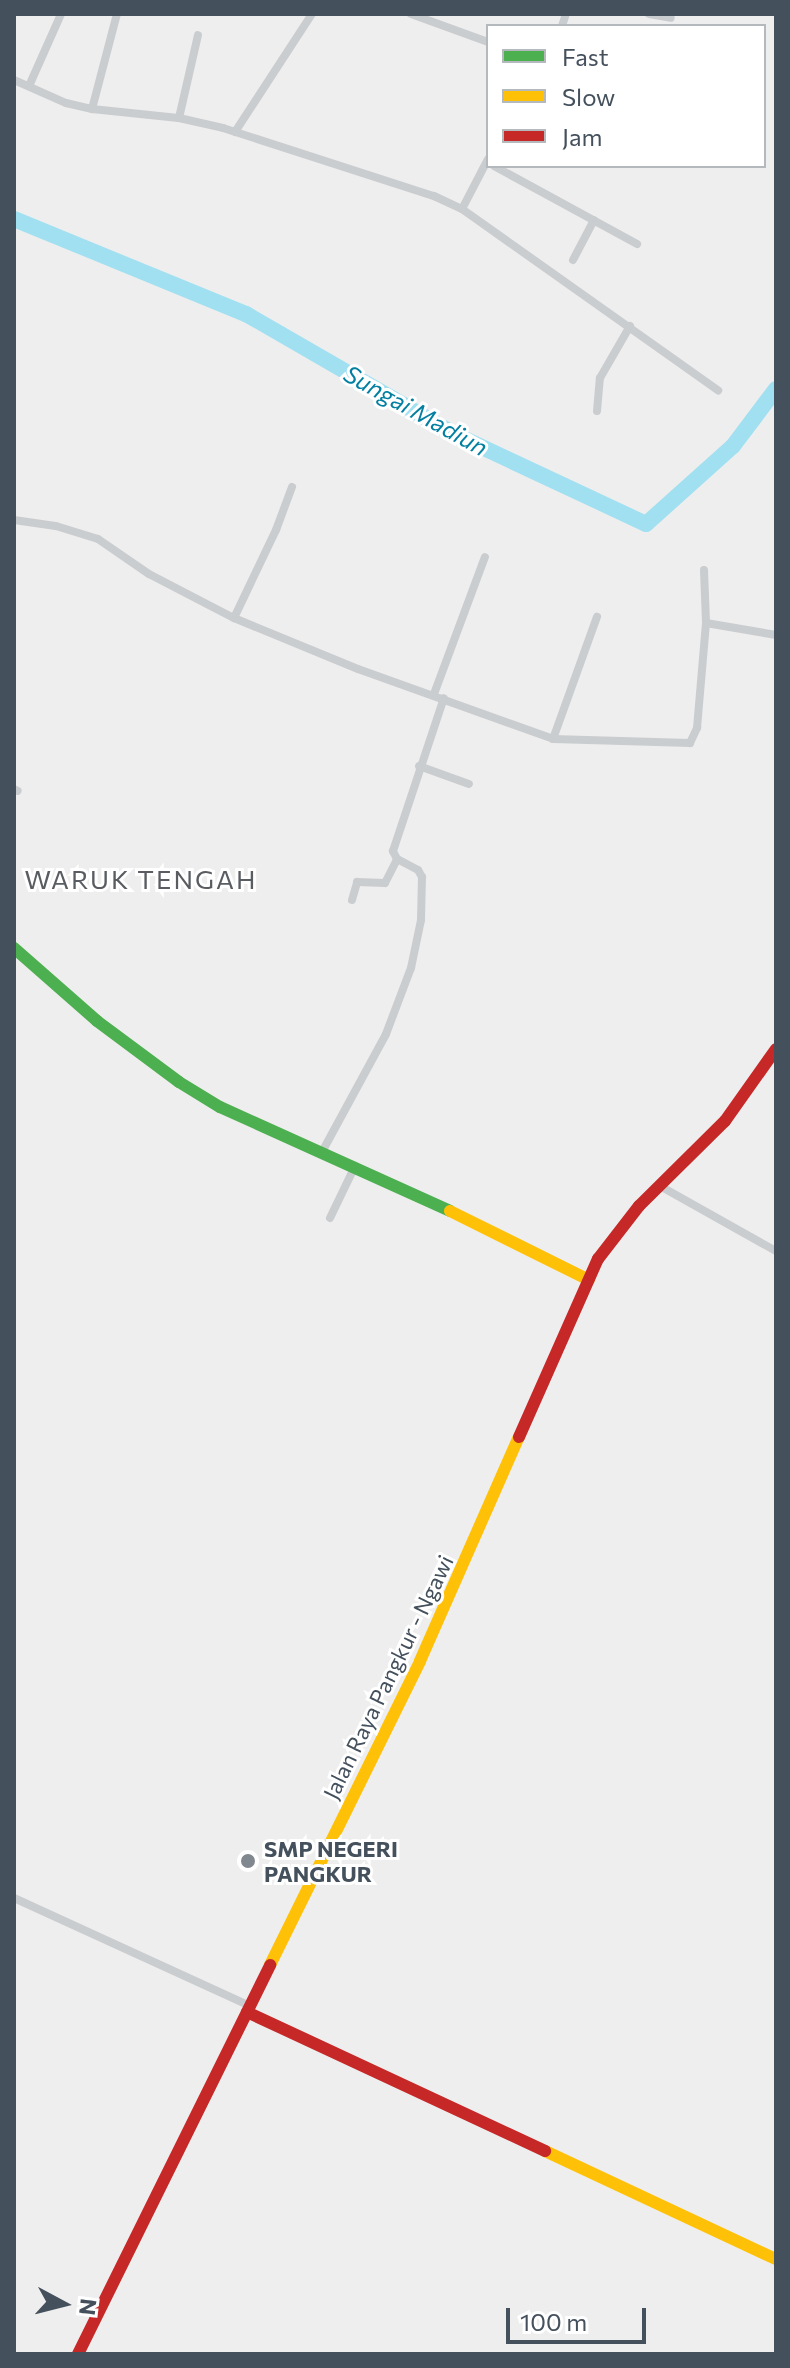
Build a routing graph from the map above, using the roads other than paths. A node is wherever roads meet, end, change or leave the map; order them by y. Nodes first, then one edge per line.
1 (61, 14) edge
2 (117, 14) edge
3 (312, 14) edge
4 (411, 14) edge
5 (649, 14) edge
6 (671, 18) dead end
7 (198, 35) dead end
8 (486, 41) edge
9 (14, 80) edge
10 (29, 86) junction
11 (92, 109) junction
12 (179, 118) junction
13 (235, 132) junction
14 (486, 168) edge
15 (498, 168) edge
16 (462, 209) junction
17 (594, 220) junction
18 (637, 244) dead end
19 (573, 260) dead end
20 (630, 326) junction
21 (718, 390) dead end
22 (597, 411) dead end
23 (292, 487) dead end
24 (14, 520) edge
25 (485, 557) dead end
26 (704, 570) dead end
27 (597, 617) dead end
28 (234, 618) junction
29 (706, 623) junction
30 (776, 635) edge
31 (434, 694) junction
32 (444, 698) junction
33 (553, 739) junction
34 (419, 766) junction
35 (469, 784) dead end
36 (397, 859) junction
37 (352, 900) dead end
38 (14, 948) edge
39 (776, 1049) edge
40 (322, 1152) junction
41 (355, 1166) junction
42 (660, 1186) junction
43 (330, 1218) dead end
44 (776, 1251) edge
45 (589, 1280) junction
46 (14, 1898) edge
47 (249, 2009) junction
48 (776, 2259) edge
49 (78, 2354) edge

1 - 10 street
2 - 11 street
3 - 13 street
4 - 8 street
5 - 6 street
7 - 12 street
9 - 10 street
10 - 11 street
11 - 12 street
12 - 13 street
13 - 16 street
14 - 16 street
15 - 17 street
16 - 20 street
17 - 18 street
17 - 19 street
20 - 21 street
20 - 22 street
23 - 28 street
24 - 28 street
25 - 31 street
26 - 29 street
27 - 33 street
28 - 31 street
29 - 30 street
29 - 33 street
31 - 32 street
32 - 33 street
32 - 34 street
34 - 35 street
34 - 36 street
36 - 37 street
36 - 40 street
38 - 40 main road
39 - 42 main road, Jalan Raya Pangkur - Ngawi
40 - 41 main road
41 - 43 street
41 - 45 main road
42 - 44 street
42 - 45 main road, Jalan Raya Pangkur - Ngawi
45 - 47 main road, Jalan Raya Pangkur - Ngawi
46 - 47 street
47 - 48 main road
47 - 49 main road, Jalan Raya Pangkur - Ngawi

